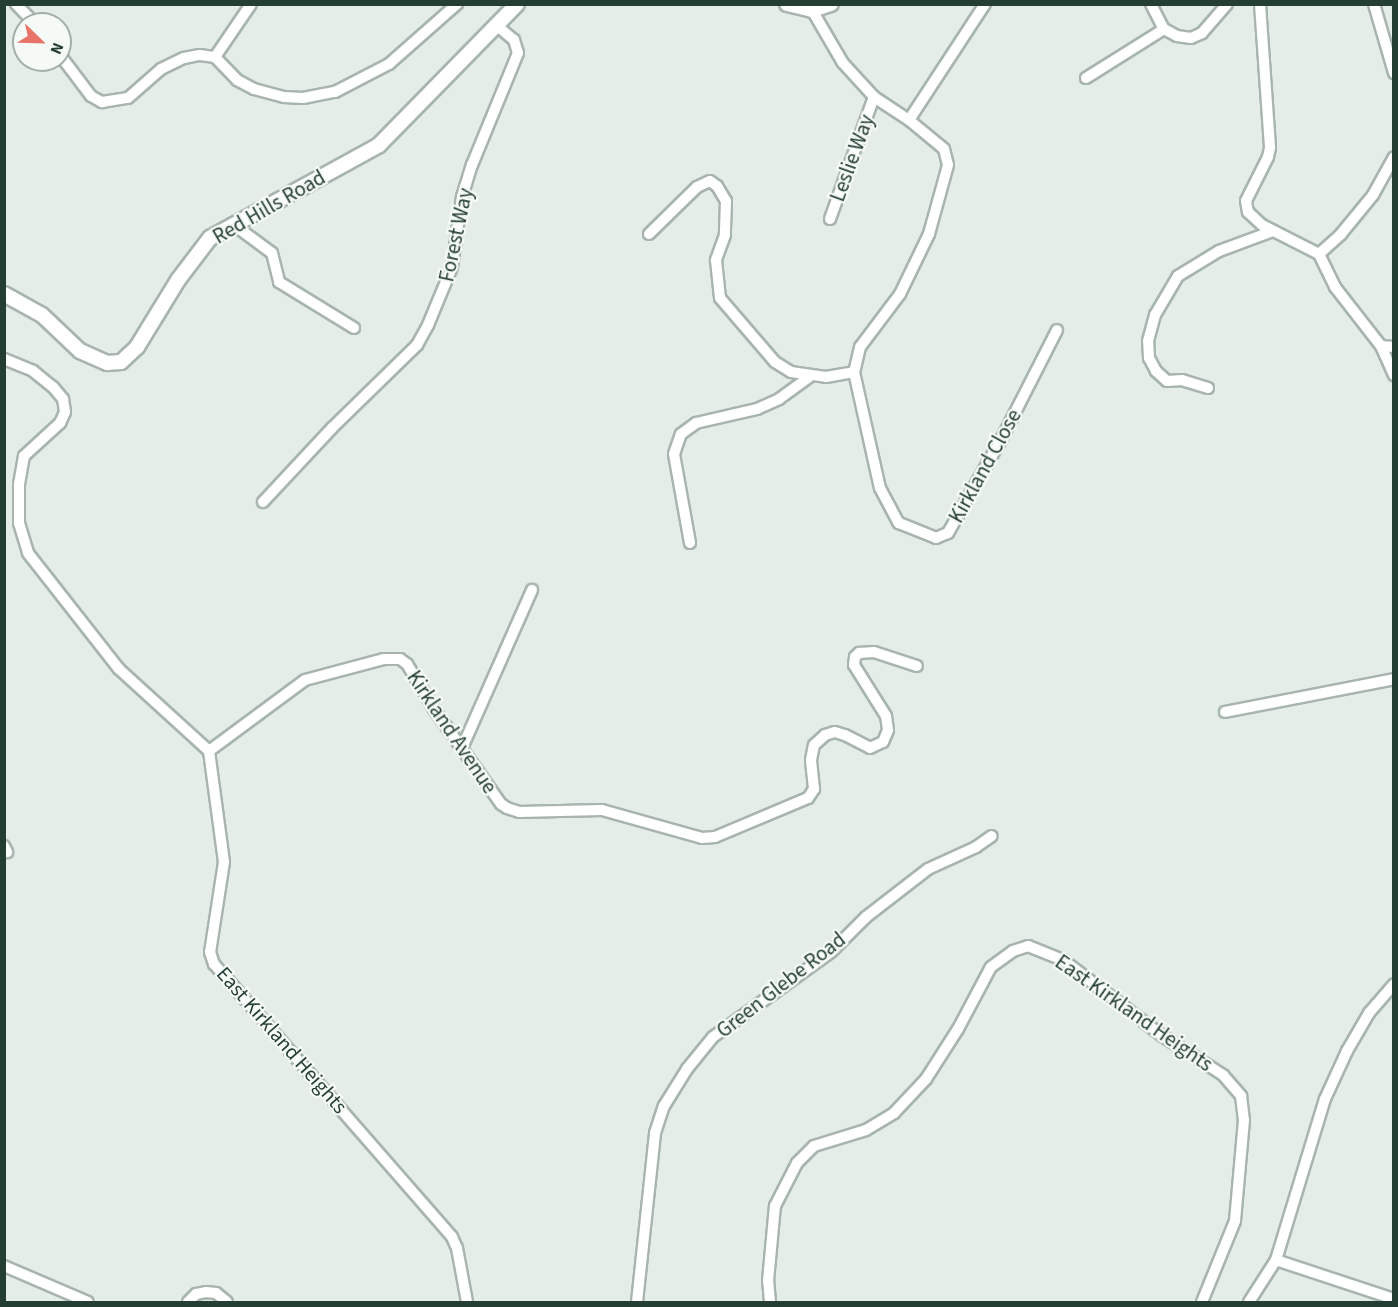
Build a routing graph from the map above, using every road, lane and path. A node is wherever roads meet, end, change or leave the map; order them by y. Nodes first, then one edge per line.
1 (251, 4) edge
2 (457, 4) edge
3 (517, 4) edge
4 (787, 4) edge
5 (831, 4) edge
6 (985, 4) edge
7 (1151, 4) edge
8 (1227, 4) edge
9 (1260, 4) edge
10 (1374, 4) edge
11 (812, 10) junction
12 (496, 25) junction
13 (1164, 29) junction
14 (215, 57) junction
15 (72, 71) edge
16 (1394, 72) edge
17 (1086, 78) dead end
18 (874, 97) junction
19 (909, 120) junction
20 (1394, 157) edge
21 (830, 219) dead end
22 (234, 225) junction
23 (1273, 231) junction
24 (649, 234) dead end
25 (1319, 254) junction
26 (4, 294) edge
27 (354, 328) dead end
28 (1057, 330) dead end
29 (1381, 346) junction
30 (1394, 346) edge
31 (4, 359) edge
32 (854, 372) junction
33 (1394, 375) edge
34 (809, 376) junction
35 (1208, 388) dead end
36 (263, 502) dead end
37 (690, 543) dead end
38 (532, 590) dead end
39 (917, 666) dead end
40 (1394, 679) edge
41 (1226, 712) dead end
42 (462, 748) junction
43 (209, 751) junction
44 (992, 836) dead end
45 (1394, 984) edge
46 (1276, 1260) junction
47 (4, 1266) edge
48 (1394, 1299) edge
49 (88, 1302) edge
50 (188, 1302) edge
51 (227, 1302) edge
52 (466, 1302) edge
53 (637, 1302) edge
54 (770, 1302) edge
55 (1202, 1302) edge
56 (1249, 1302) edge

1 - 14 street
2 - 14 street
3 - 12 main road, Red Hills Road
4 - 11 main road
5 - 11 main road
6 - 19 street
7 - 13 street
8 - 13 street
9 - 23 street
10 - 16 street
11 - 18 street, Kirkland Close
12 - 22 main road, Red Hills Road
12 - 36 street, Forest Way
13 - 17 street
14 - 15 street
18 - 19 street, Kirkland Close
18 - 21 street, Leslie Way
19 - 32 street, Kirkland Close
20 - 25 street
22 - 26 main road, Red Hills Road
22 - 27 street
23 - 25 street
23 - 35 street
24 - 34 street
25 - 29 street
28 - 32 street, Kirkland Close
29 - 30 street
29 - 33 street
31 - 43 street
32 - 34 street
34 - 37 street
38 - 42 street
39 - 42 street, Kirkland Avenue
40 - 41 street
42 - 43 street, Kirkland Avenue
43 - 52 street, East Kirkland Heights
44 - 53 street, Green Glebe Road
45 - 46 street
46 - 48 street
46 - 56 street
47 - 49 street
50 - 51 street
54 - 55 street, East Kirkland Heights

